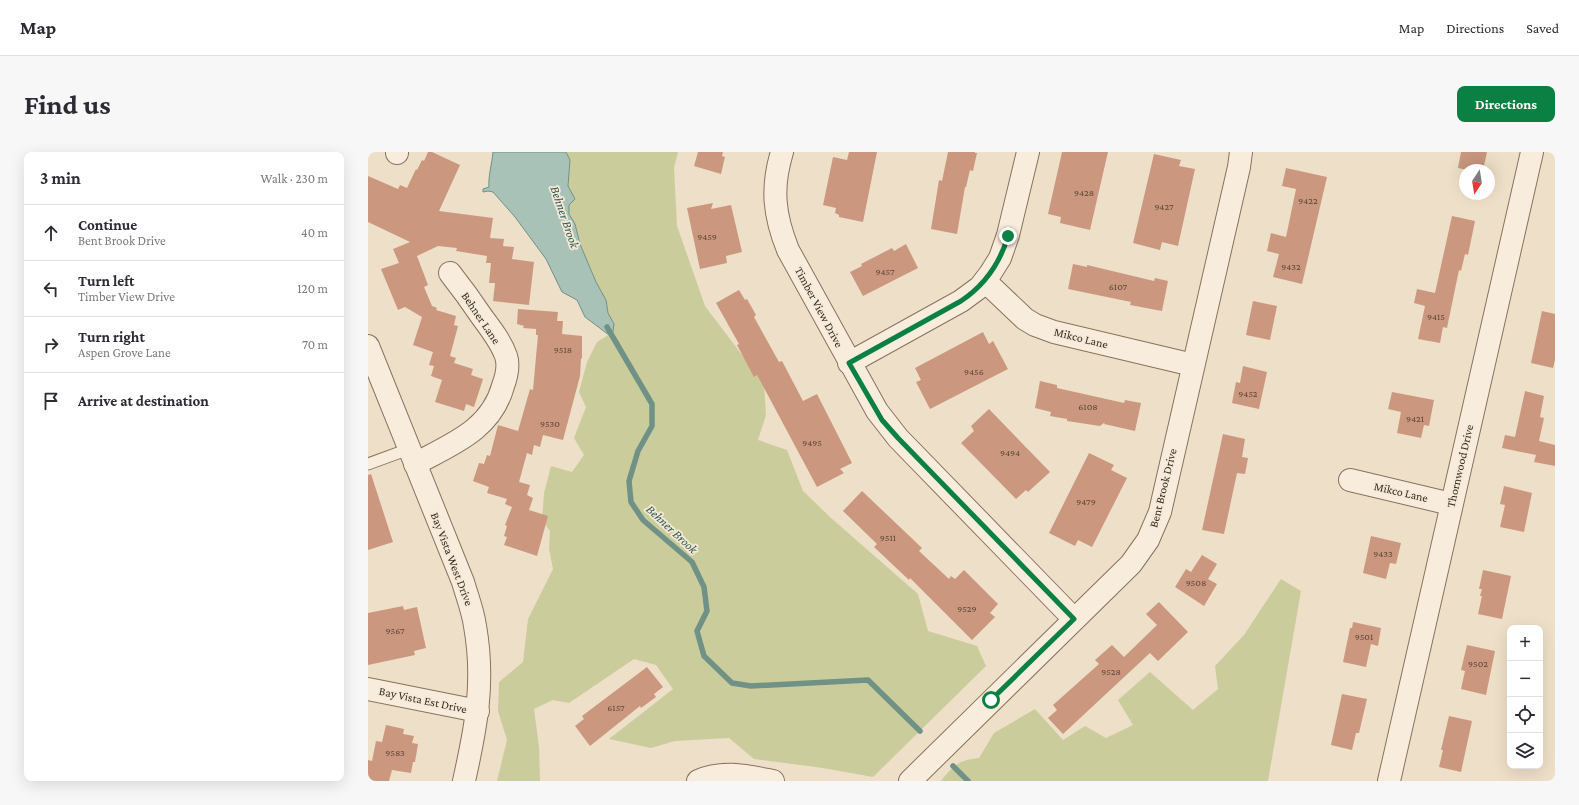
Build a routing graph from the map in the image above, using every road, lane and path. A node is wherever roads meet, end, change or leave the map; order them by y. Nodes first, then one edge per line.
1 (782, 152) edge
2 (1028, 152) edge
3 (1241, 152) edge
4 (1532, 152) edge
5 (450, 273) dead end
6 (985, 281) junction
7 (368, 346) edge
8 (849, 363) junction
9 (1193, 365) junction
10 (412, 457) junction
11 (368, 464) edge
12 (1350, 480) dead end
13 (1451, 504) junction
14 (1074, 619) junction
15 (368, 689) edge
16 (478, 711) junction
17 (464, 781) edge
18 (698, 781) edge
19 (773, 781) edge
20 (910, 781) edge
21 (1389, 781) edge

1 - 8 street, Timber View Drive
2 - 6 street
3 - 9 street, Bent Brook Drive
4 - 13 street, Thornwood Drive
5 - 10 street, Behner Lane
6 - 8 street
6 - 9 street, Mikco Lane
7 - 10 street, Bay Vista West Drive
8 - 14 street, Timber View Drive
9 - 14 street, Bent Brook Drive
10 - 11 lane
10 - 16 street, Bay Vista West Drive
12 - 13 street, Mikco Lane
13 - 21 street, Thornwood Drive
14 - 20 street, Bent Brook Drive
15 - 16 street, Bay Vista Est Drive
16 - 17 street, Bay Vista West Drive
18 - 19 street

